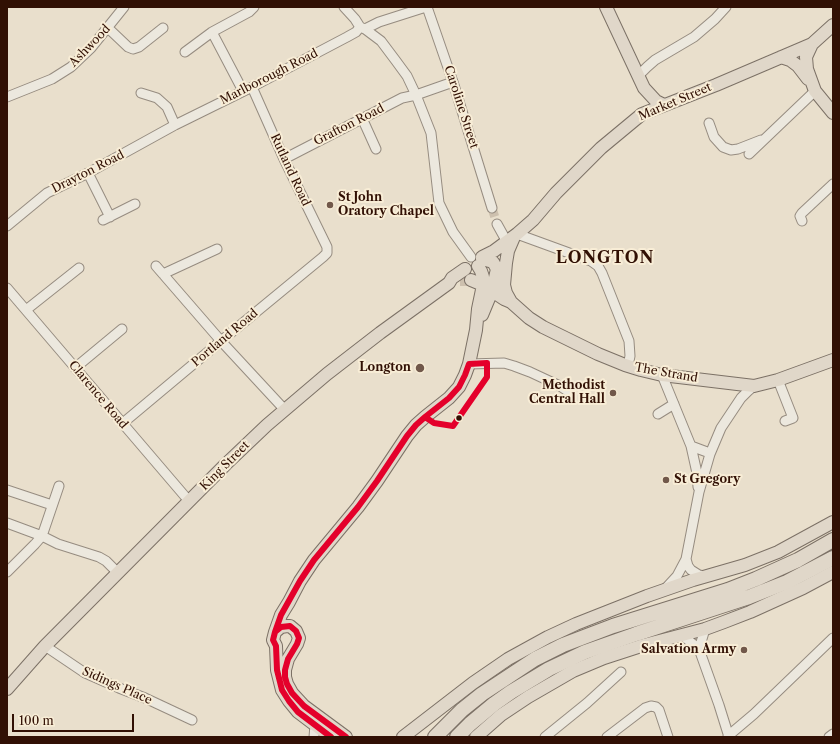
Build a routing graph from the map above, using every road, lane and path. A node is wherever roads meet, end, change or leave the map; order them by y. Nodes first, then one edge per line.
1 (124, 7) edge
2 (254, 7) edge
3 (344, 7) edge
4 (426, 7) edge
5 (606, 7) edge
6 (726, 7) edge
7 (833, 25) edge
8 (108, 28) junction
9 (163, 28) dead end
10 (363, 28) junction
11 (212, 32) junction
12 (812, 44) junction
13 (185, 52) dead end
14 (781, 57) junction
15 (638, 76) junction
16 (453, 82) junction
17 (644, 88) junction
18 (248, 89) junction
19 (814, 89) junction
20 (141, 93) dead end
21 (416, 95) junction
22 (7, 97) edge
23 (664, 105) junction
24 (833, 113) edge
25 (642, 114) junction
26 (362, 118) junction
27 (709, 123) dead end
28 (175, 125) junction
29 (766, 138) junction
30 (376, 149) dead end
31 (749, 154) dead end
32 (284, 159) junction
33 (88, 173) junction
34 (833, 184) edge
35 (135, 204) dead end
36 (492, 208) tunnel mouth
37 (802, 221) dead end
38 (497, 224) tunnel mouth
39 (7, 226) edge
40 (513, 238) junction
41 (217, 249) dead end
42 (326, 253) joint
43 (478, 260) junction
44 (156, 266) dead end
45 (79, 268) dead end
46 (164, 274) junction
47 (461, 278) joint
48 (7, 288) edge
49 (488, 288) junction
50 (511, 302) junction
51 (26, 310) junction
52 (122, 329) dead end
53 (221, 341) junction
54 (833, 360) edge
55 (468, 364) junction
56 (625, 365) junction
57 (75, 368) junction
58 (662, 375) junction
59 (778, 380) junction
60 (754, 386) junction
61 (569, 392) dead end
62 (674, 404) junction
63 (284, 409) junction
64 (658, 414) dead end
65 (785, 421) dead end
66 (123, 423) junction
67 (691, 446) junction
68 (710, 454) junction
69 (59, 486) dead end
70 (7, 490) edge
71 (699, 492) junction
72 (189, 501) junction
73 (52, 505) junction
74 (833, 522) edge
75 (7, 523) edge
76 (42, 536) junction
77 (833, 540) edge
78 (833, 558) edge
79 (686, 559) junction
80 (7, 572) edge
81 (833, 572) edge
82 (118, 573) junction
83 (708, 576) junction
84 (664, 590) junction
85 (289, 602) junction
86 (293, 628) junction
87 (705, 629) junction
88 (275, 632) junction
89 (682, 635) junction
90 (833, 638) edge
91 (45, 646) junction
92 (276, 646) junction
93 (294, 648) junction
94 (699, 649) junction
95 (621, 672) dead end
96 (591, 686) dead end
97 (7, 689) edge
98 (597, 694) junction
99 (192, 720) dead end
100 (315, 725) junction
101 (833, 734) edge
102 (548, 736) edge
103 (729, 736) edge
104 (314, 737) edge
105 (331, 737) edge
106 (346, 737) edge
107 (403, 737) edge
108 (435, 737) edge
109 (456, 737) edge
110 (476, 737) edge
111 (607, 737) edge
112 (668, 737) edge
113 (829, 737) edge

1 - 8 street, Ashwood
2 - 11 street
3 - 10 street
4 - 10 street, Marlborough Road
4 - 16 street, Caroline Street
5 - 15 main road
6 - 15 street
7 - 12 main road
8 - 9 street
8 - 22 street, Ashwood
10 - 18 street, Marlborough Road
10 - 21 street
11 - 13 street
11 - 18 street, Rutland Road
12 - 14 main road, Market Street
12 - 19 main road
14 - 19 main road
14 - 23 main road, Market Street
15 - 17 main road
16 - 21 street, Grafton Road
16 - 36 street, Caroline Street
17 - 23 main road
17 - 25 main road
18 - 28 street, Marlborough Road
18 - 32 street, Rutland Road
19 - 24 main road
19 - 29 street
20 - 28 street
21 - 26 street, Grafton Road
21 - 43 street
23 - 25 main road, Market Street
25 - 40 main road, Market Street
26 - 30 street
26 - 32 street, Grafton Road
27 - 29 street
28 - 33 street, Drayton Road
29 - 31 street
32 - 42 street, Rutland Road
33 - 35 street
33 - 39 street, Drayton Road
34 - 37 street
38 - 40 street
40 - 43 main road, Market Street
40 - 50 main road
40 - 56 street
41 - 46 street
42 - 53 street, Portland Road
43 - 49 main road
44 - 46 street
45 - 51 street
46 - 53 street
47 - 49 main road, The Strand
47 - 63 main road, King Street
48 - 51 street, Clarence Road
49 - 50 main road, The Strand
49 - 55 main road
50 - 56 main road, The Strand
51 - 57 street, Clarence Road
52 - 57 street
53 - 63 street
53 - 66 street, Portland Road
54 - 59 main road, The Strand
55 - 61 street
55 - 85 main road
56 - 58 main road, The Strand
57 - 66 street, Clarence Road
58 - 60 main road, The Strand
58 - 62 street
59 - 60 main road, The Strand
59 - 65 street
60 - 68 street
62 - 64 street
62 - 67 street
63 - 72 main road, King Street
66 - 72 street, Clarence Road
67 - 68 street
67 - 71 street
68 - 71 street
69 - 73 street
70 - 73 street
71 - 79 street
72 - 82 main road, King Street
73 - 76 street
74 - 83 main road
75 - 76 street
76 - 80 street
76 - 82 street
77 - 108 highway
78 - 109 highway
79 - 83 street
79 - 84 street
81 - 87 main road
82 - 91 main road, King Street
83 - 84 main road
84 - 107 main road
85 - 86 main road
85 - 88 main road
86 - 88 main road
86 - 93 main road
87 - 89 main road
87 - 94 street
88 - 92 main road
89 - 94 street
89 - 110 main road
90 - 103 street
91 - 97 main road, King Street
91 - 99 street, Sidings Place
92 - 93 main road
92 - 100 main road
93 - 106 main road
94 - 103 street
95 - 98 street
96 - 98 street
98 - 102 street
100 - 104 street
100 - 105 main road
101 - 113 street
111 - 112 street

